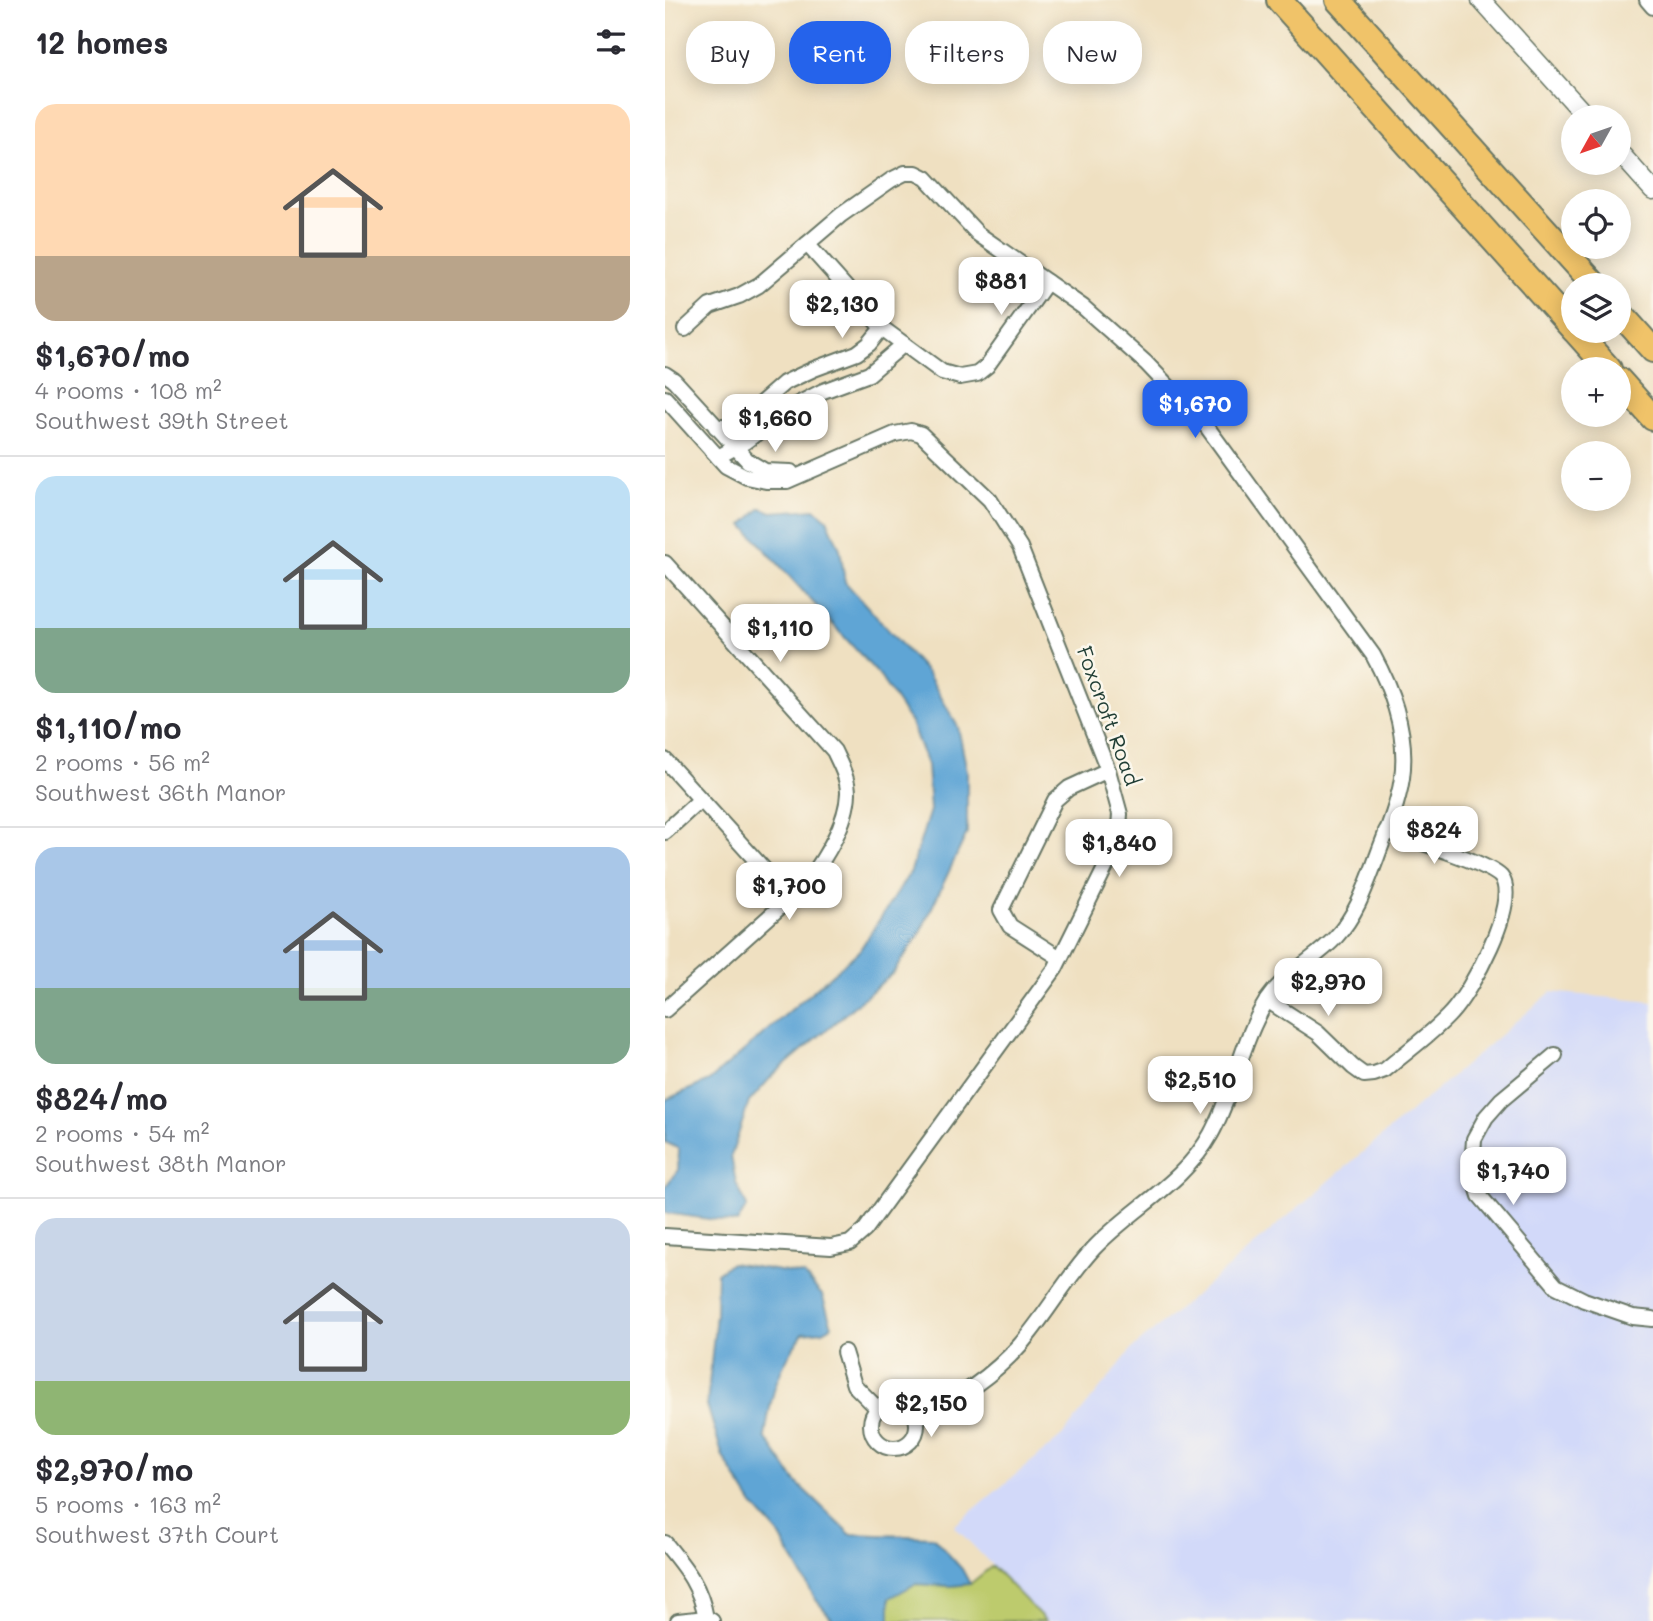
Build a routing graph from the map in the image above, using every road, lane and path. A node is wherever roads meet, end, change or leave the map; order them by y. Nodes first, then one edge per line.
1 (1279, 0) edge
2 (1338, 0) edge
3 (1481, 0) edge
4 (1647, 0) edge
5 (1653, 7) edge
6 (1576, 105) edge
7 (1631, 165) edge
8 (1653, 190) edge
9 (807, 244) junction
10 (1584, 273) edge
11 (1047, 282) junction
12 (1561, 315) edge
13 (1631, 325) edge
14 (883, 328) junction
15 (685, 329) dead end
16 (1586, 343) edge
17 (904, 344) junction
18 (1653, 350) edge
19 (1598, 357) edge
20 (814, 369) junction
21 (665, 374) edge
22 (823, 391) junction
23 (1631, 393) edge
24 (665, 398) edge
25 (1653, 418) edge
26 (716, 427) junction
27 (735, 448) junction
28 (718, 457) junction
29 (810, 470) junction
30 (665, 563) edge
31 (665, 760) edge
32 (1108, 770) junction
33 (700, 800) junction
34 (1386, 831) junction
35 (665, 832) edge
36 (790, 898) junction
37 (1060, 958) junction
38 (1267, 1000) junction
39 (665, 1010) edge
40 (1555, 1055) dead end
41 (665, 1236) edge
42 (1653, 1319) edge
43 (844, 1352) dead end
44 (878, 1409) junction
45 (917, 1418) junction
46 (665, 1543) edge
47 (709, 1620) edge
48 (678, 1621) edge

1 - 12 highway
2 - 10 highway
3 - 6 street
4 - 5 street
7 - 8 street
9 - 11 street
9 - 14 street
9 - 15 street
11 - 17 street
11 - 34 street
13 - 18 highway
14 - 17 street
14 - 20 street
16 - 19 highway
17 - 22 street
20 - 22 street
20 - 26 street
21 - 26 street
22 - 27 street
23 - 25 highway
24 - 28 street
26 - 27 street
27 - 28 street
27 - 29 street
28 - 29 street
29 - 32 street, Foxcroft Road
30 - 36 street
31 - 33 street
32 - 37 street, Foxcroft Road
32 - 37 street
33 - 35 street
33 - 36 street
34 - 38 street
34 - 38 street
36 - 39 street
37 - 41 street, Foxcroft Road
38 - 45 street
40 - 42 street
43 - 44 street
44 - 45 street
44 - 45 street
46 - 47 street
47 - 48 street

